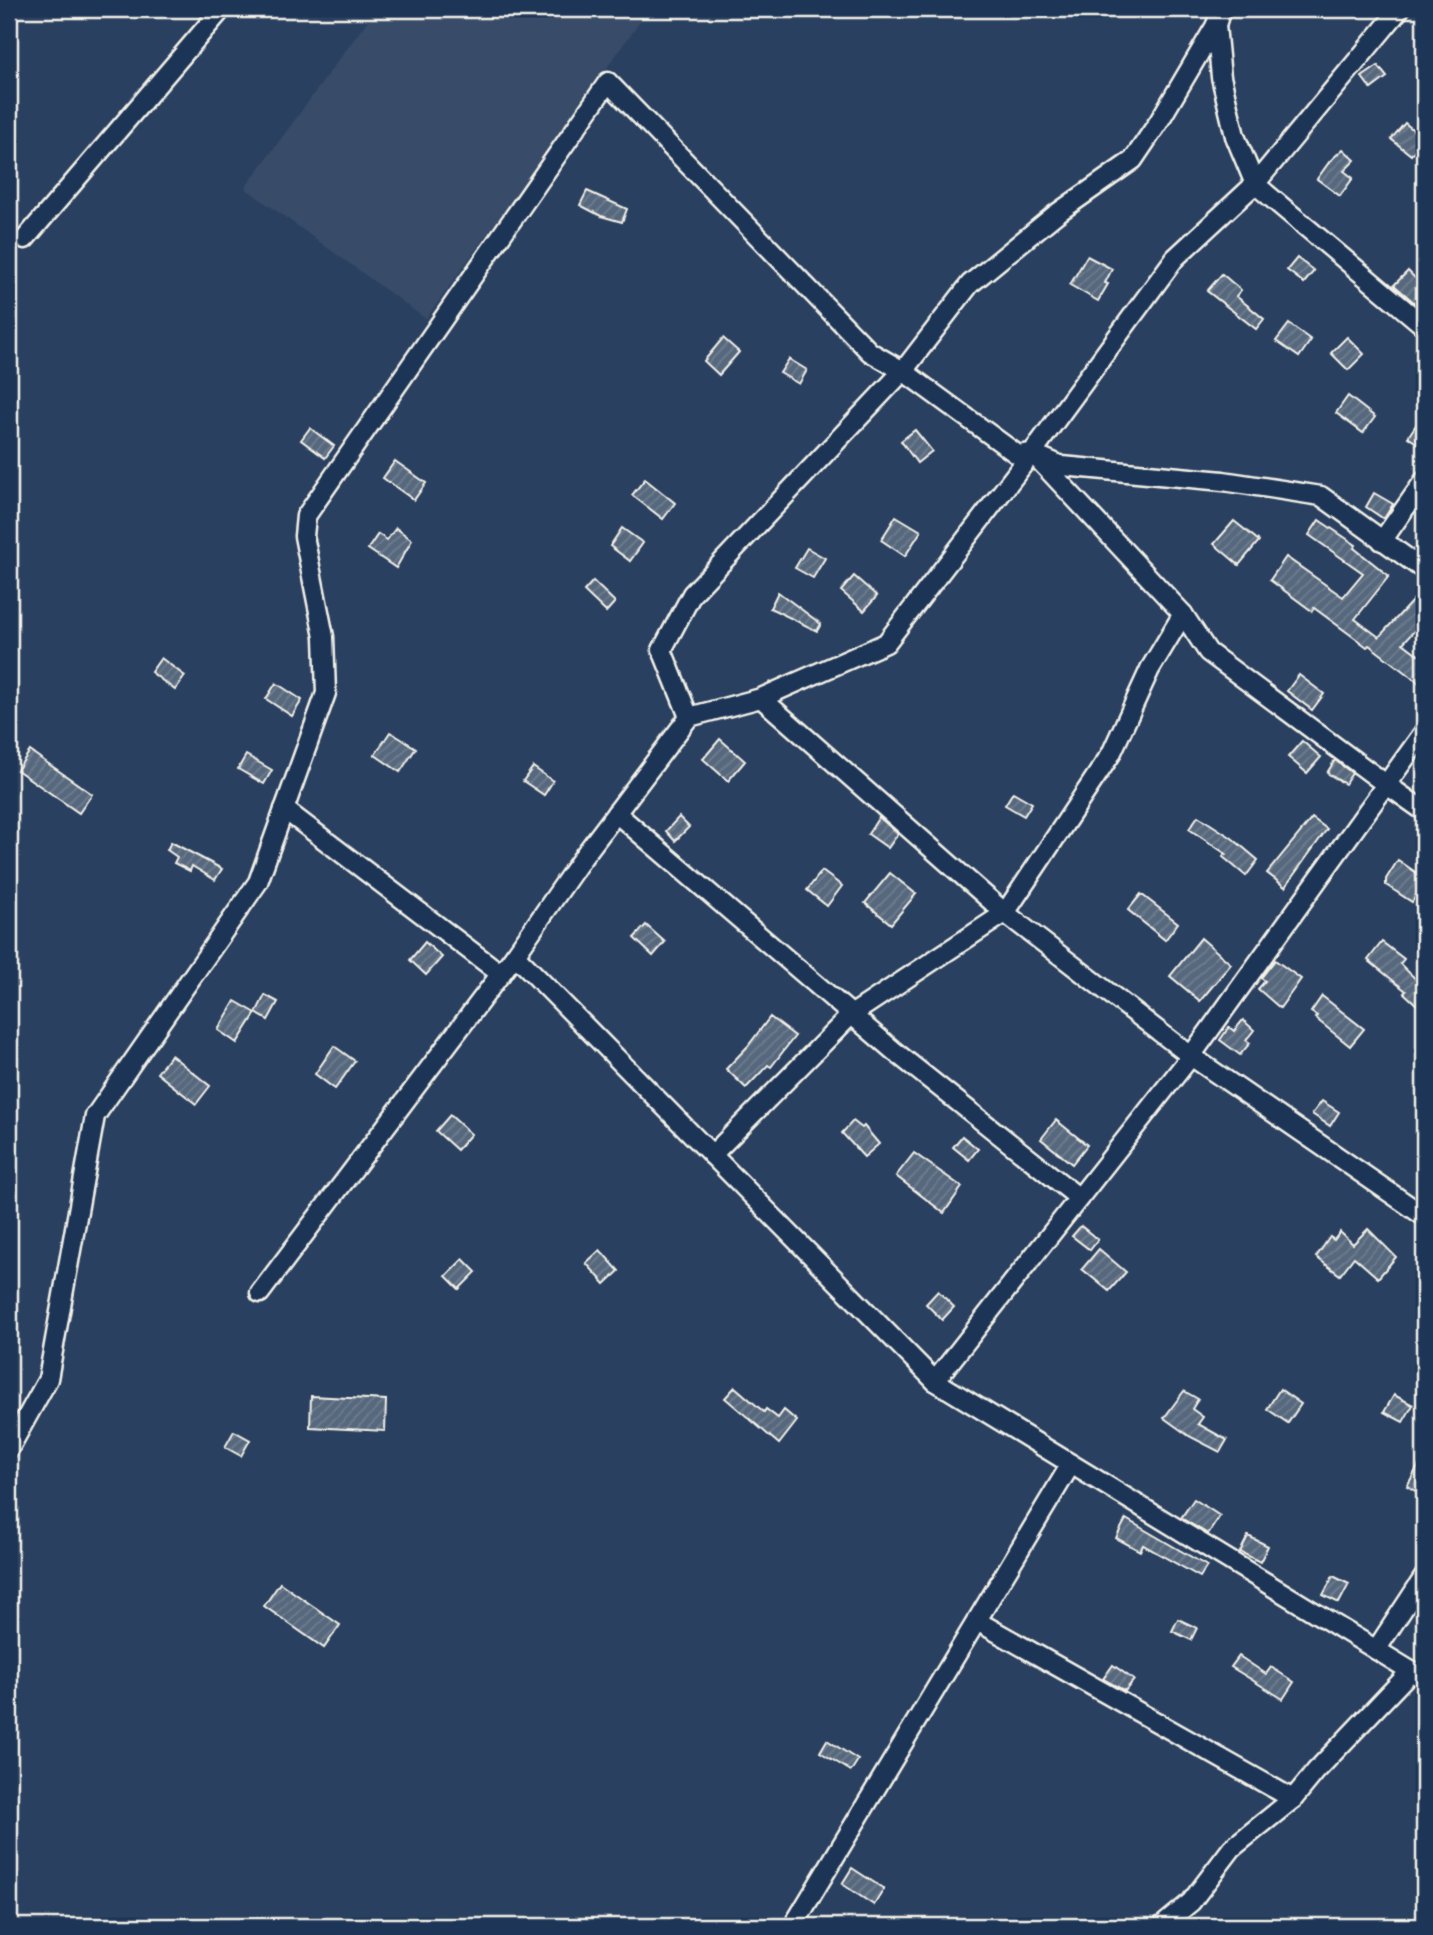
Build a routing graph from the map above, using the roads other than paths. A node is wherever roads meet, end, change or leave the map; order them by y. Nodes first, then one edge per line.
1 (222, 9) edge
2 (1399, 9) edge
3 (1219, 17) edge
4 (1255, 184) junction
5 (25, 239) dead end
6 (1424, 326) edge
7 (903, 371) junction
8 (1032, 453) junction
9 (1424, 481) edge
10 (1382, 541) junction
11 (1424, 570) edge
12 (1183, 614) junction
13 (761, 698) junction
14 (689, 717) junction
15 (1424, 732) edge
16 (1387, 785) junction
17 (284, 809) junction
18 (1424, 811) edge
19 (617, 814) junction
20 (1004, 914) junction
21 (516, 955) junction
22 (500, 974) junction
23 (852, 1015) junction
24 (1191, 1056) junction
25 (712, 1155) junction
26 (1079, 1198) junction
27 (1424, 1216) edge
28 (260, 1293) dead end
29 (934, 1381) junction
30 (9, 1449) edge
31 (1071, 1464) junction
32 (1424, 1577) edge
33 (977, 1621) junction
34 (1376, 1650) junction
35 (1418, 1675) edge
36 (1293, 1799) junction
37 (793, 1926) edge
38 (1162, 1926) edge

1 - 5 street
2 - 4 street
3 - 4 street
3 - 7 street
4 - 6 street
4 - 8 street
7 - 8 street
7 - 14 street
7 - 17 street
8 - 10 street
8 - 12 street
8 - 13 street
9 - 10 street
10 - 11 street
12 - 16 street
12 - 20 street
13 - 14 street
13 - 20 street
14 - 19 street
15 - 16 street
16 - 18 street
16 - 24 street
17 - 22 street
17 - 30 street
19 - 21 street
19 - 23 street
20 - 23 street
20 - 24 street
21 - 22 street
21 - 25 street
22 - 28 street
23 - 25 street
23 - 26 street
24 - 26 street
24 - 27 street
25 - 29 street
26 - 29 street
29 - 31 street
31 - 33 street
31 - 34 street
32 - 34 street
33 - 36 street
33 - 37 street
34 - 35 street
35 - 36 street
36 - 38 street

